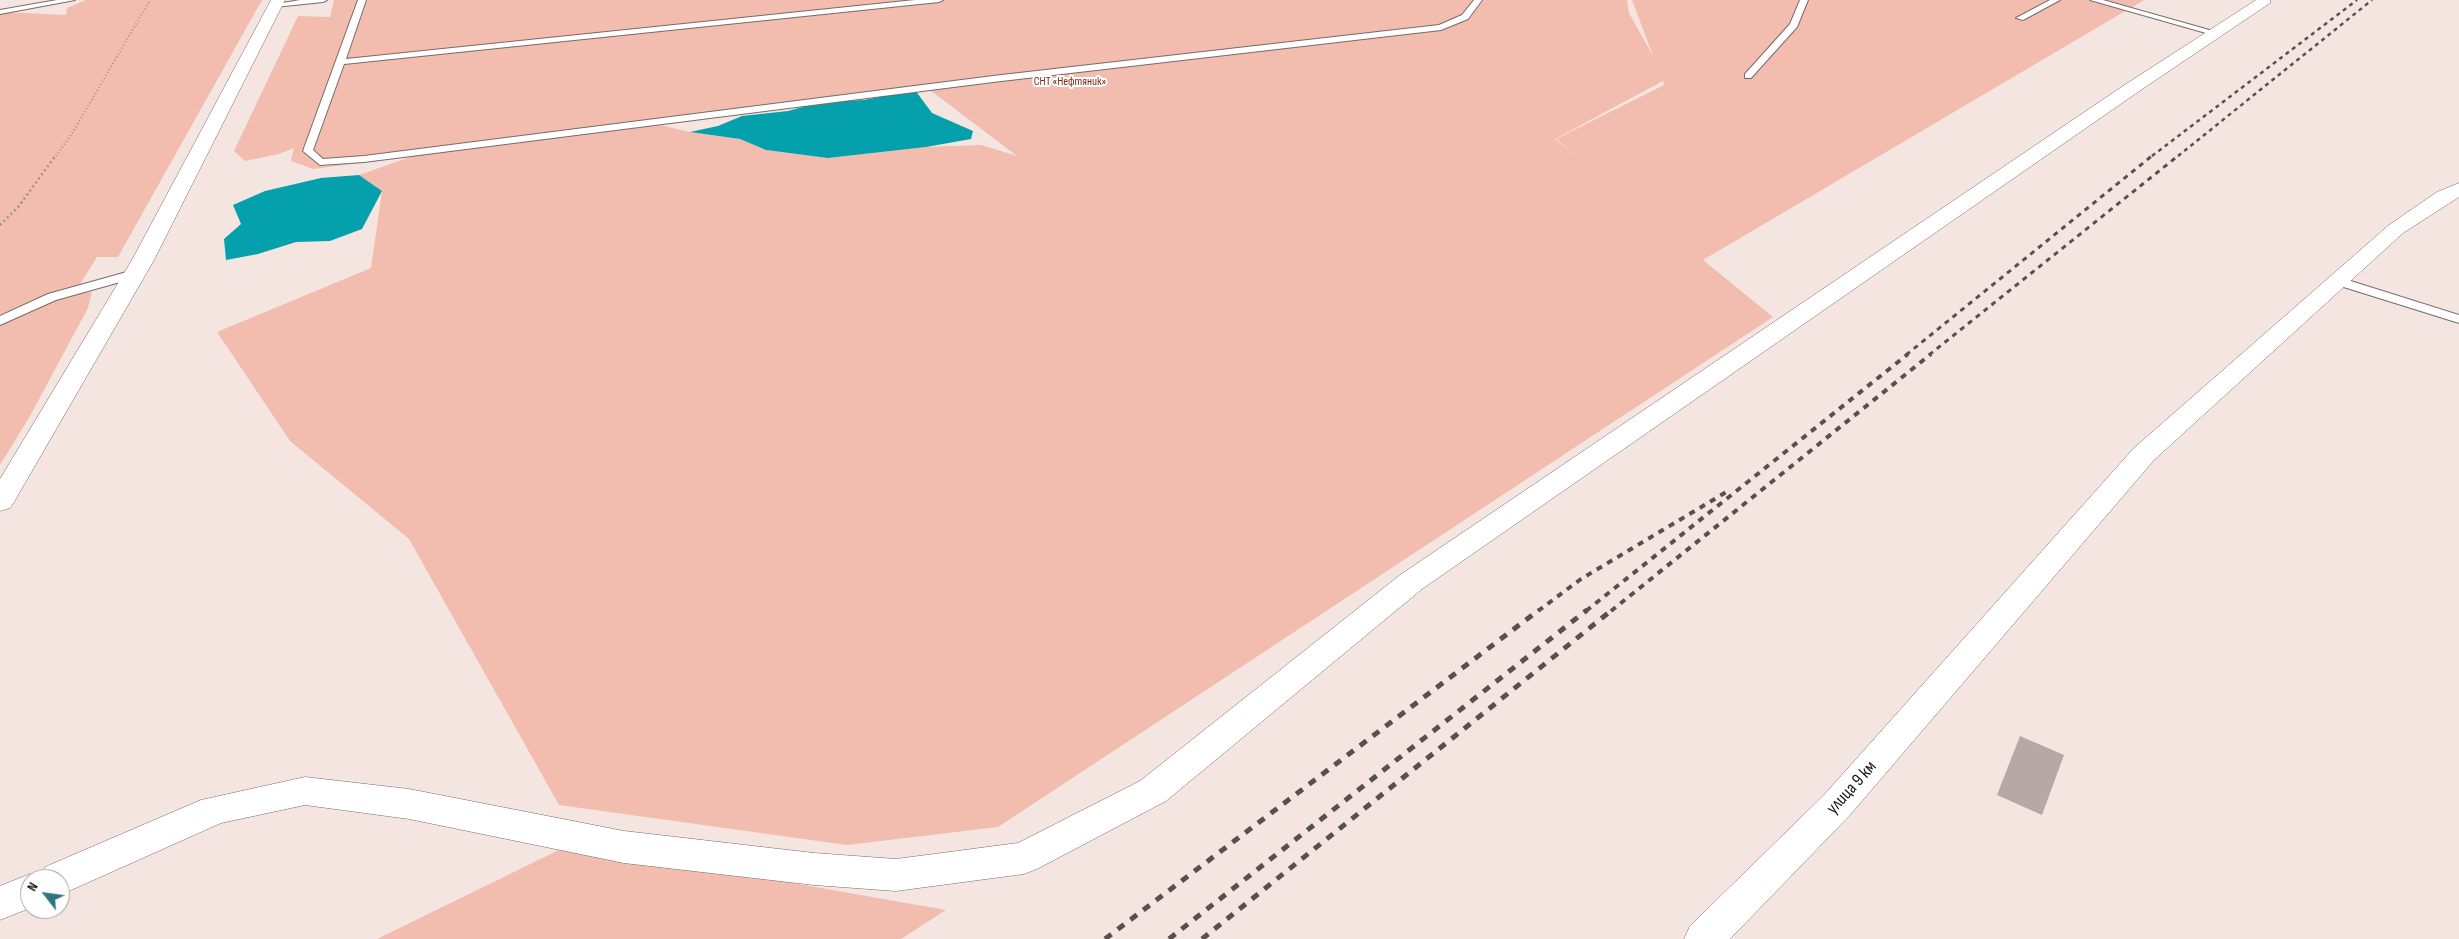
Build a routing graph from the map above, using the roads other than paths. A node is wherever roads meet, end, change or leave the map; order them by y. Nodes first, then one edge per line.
1 (71, 0) edge
2 (322, 0) edge
3 (362, 0) edge
4 (939, 0) edge
5 (1478, 0) edge
6 (1804, 0) edge
7 (2056, 0) edge
8 (2094, 0) edge
9 (2263, 0) edge
10 (912, 1) edge
11 (276, 3) edge
12 (0, 12) edge
13 (2020, 18) dead end
14 (2216, 33) junction
15 (340, 62) junction
16 (1748, 76) dead end
17 (2459, 190) edge
18 (134, 274) junction
19 (2338, 281) junction
20 (2459, 319) edge
21 (0, 321) edge
22 (0, 502) edge
23 (70, 874) edge
24 (20, 895) edge
25 (0, 904) edge
26 (1704, 939) edge

1 - 12 lane
2 - 11 lane
3 - 15 lane
4 - 10 lane
5 - 15 lane
6 - 16 lane
7 - 13 lane
8 - 14 lane
9 - 14 street
10 - 15 lane
11 - 18 street
14 - 23 street
17 - 19 street, улица 9 км
18 - 21 lane
18 - 22 street
19 - 20 lane
19 - 26 street, улица 9 км
24 - 25 street

